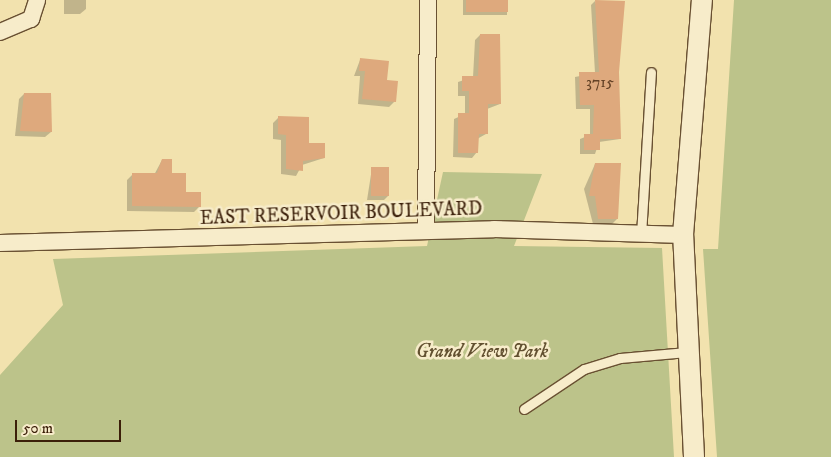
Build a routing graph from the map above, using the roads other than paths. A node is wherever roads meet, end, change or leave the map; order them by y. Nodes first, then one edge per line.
1 (37, 0) edge
2 (428, 0) edge
3 (702, 0) edge
4 (0, 32) edge
5 (651, 72) dead end
6 (426, 230) junction
7 (641, 235) junction
8 (683, 235) junction
9 (0, 243) edge
10 (687, 352) junction
11 (524, 409) dead end
12 (694, 457) edge

1 - 4 street
2 - 6 street
3 - 8 street
5 - 7 lane
6 - 7 street, EAST RESERVOIR BOULEVARD
6 - 9 street, EAST RESERVOIR BOULEVARD
7 - 8 street, EAST RESERVOIR BOULEVARD
8 - 10 street
10 - 11 lane
10 - 12 street

